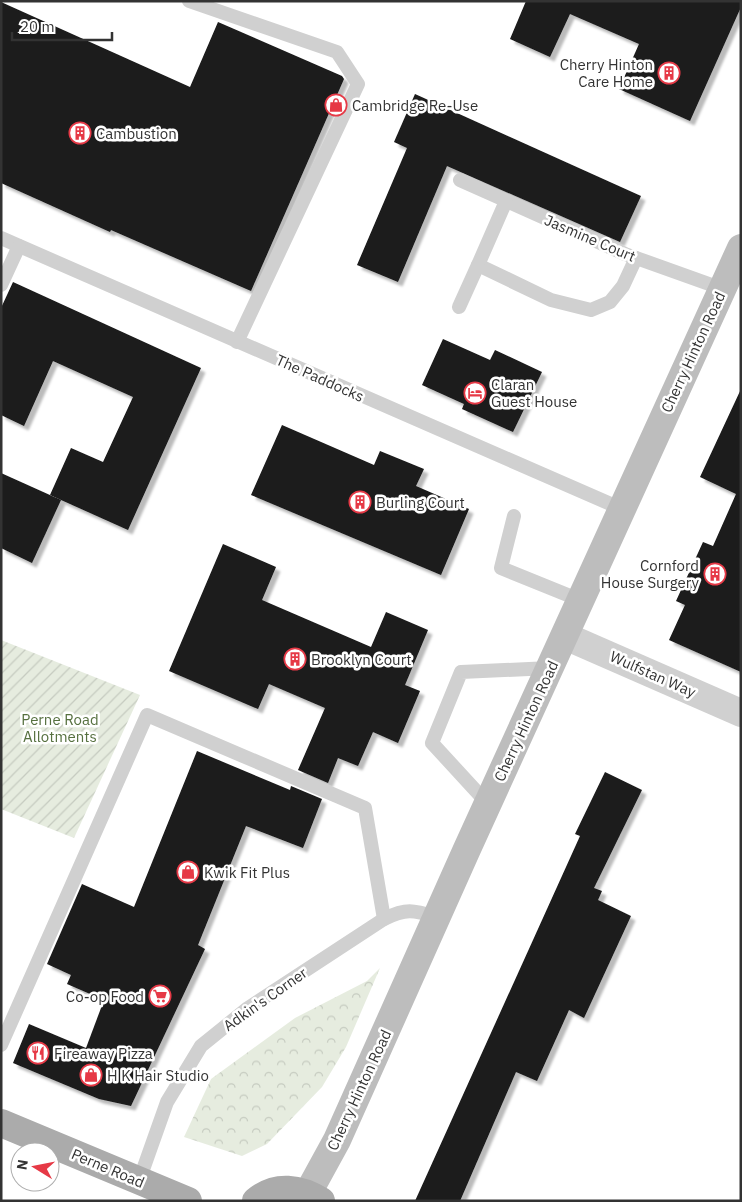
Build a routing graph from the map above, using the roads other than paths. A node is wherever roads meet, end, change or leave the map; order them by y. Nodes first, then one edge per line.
1 (189, 1) edge
2 (460, 180) dead end
3 (506, 201) junction
4 (1, 238) edge
5 (19, 246) junction
6 (636, 258) junction
7 (478, 265) junction
8 (734, 269) edge
9 (1, 285) edge
10 (459, 307) dead end
11 (237, 342) junction
12 (622, 509) junction
13 (514, 516) dead end
14 (580, 600) junction
15 (564, 636) junction
16 (550, 668) junction
17 (741, 713) edge
18 (488, 804) junction
19 (437, 917) junction
20 (384, 919) junction
21 (1, 1045) edge
22 (1, 1123) edge
23 (139, 1181) junction
24 (314, 1197) edge
25 (188, 1201) edge
26 (256, 1201) edge

1 - 11 lane
2 - 3 lane, Jasmine Court
3 - 6 lane, Jasmine Court
3 - 7 lane
4 - 5 lane, The Paddocks
5 - 9 lane
5 - 11 lane, The Paddocks
6 - 7 lane
6 - 8 lane, Jasmine Court
7 - 10 lane
8 - 12 street, Cherry Hinton Road
11 - 12 lane, The Paddocks
12 - 14 street, Cherry Hinton Road
13 - 14 lane
14 - 15 street, Cherry Hinton Road
15 - 16 street, Cherry Hinton Road
15 - 17 street, Wulfstan Way
16 - 18 street, Cherry Hinton Road
16 - 18 lane
18 - 19 street, Cherry Hinton Road
19 - 20 lane, Adkin's Corner
19 - 24 street, Cherry Hinton Road
20 - 21 lane
20 - 23 lane, Adkin's Corner
22 - 23 main road, Perne Road
23 - 25 main road, Perne Road
24 - 26 main road

